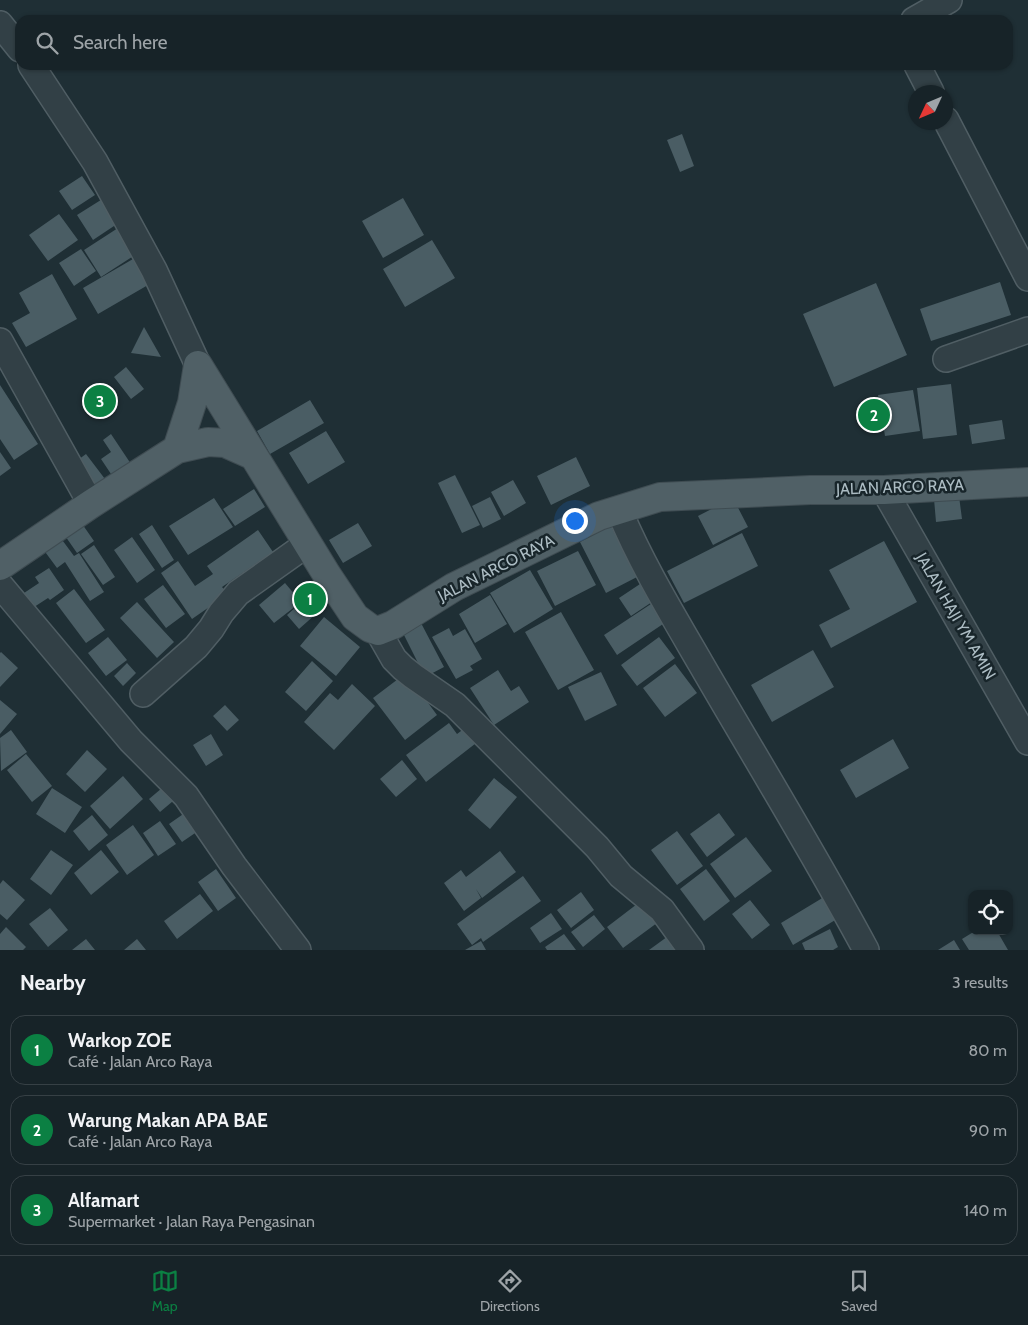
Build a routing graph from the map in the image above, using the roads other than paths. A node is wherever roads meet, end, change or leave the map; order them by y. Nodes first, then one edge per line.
1 (949, 0) edge
2 (923, 15) edge
3 (0, 24) edge
4 (15, 43) edge
5 (33, 70) edge
6 (920, 70) edge
7 (927, 85) edge
8 (951, 130) edge
9 (1028, 278) edge
10 (1028, 330) edge
11 (0, 341) edge
12 (946, 359) dead end
13 (198, 365) junction
14 (178, 449) junction
15 (252, 455) junction
16 (1028, 482) edge
17 (884, 490) junction
18 (91, 504) junction
19 (619, 510) junction
20 (307, 544) junction
21 (0, 566) edge
22 (0, 585) edge
23 (378, 631) junction
24 (143, 694) dead end
25 (1028, 742) edge
26 (298, 950) edge
27 (692, 950) edge
28 (866, 950) edge

1 - 2 street
3 - 4 street
5 - 13 street
6 - 7 street
8 - 9 street
10 - 12 street
11 - 18 street
13 - 14 main road
13 - 15 main road
14 - 15 main road
14 - 18 main road
15 - 20 main road
16 - 17 main road, JALAN ARCO RAYA
17 - 19 main road, JALAN ARCO RAYA
17 - 25 street, JALAN HAJI YM AMIN
18 - 21 main road
19 - 23 main road, JALAN ARCO RAYA
19 - 28 street
20 - 23 main road
20 - 24 street
22 - 26 street
23 - 27 street

